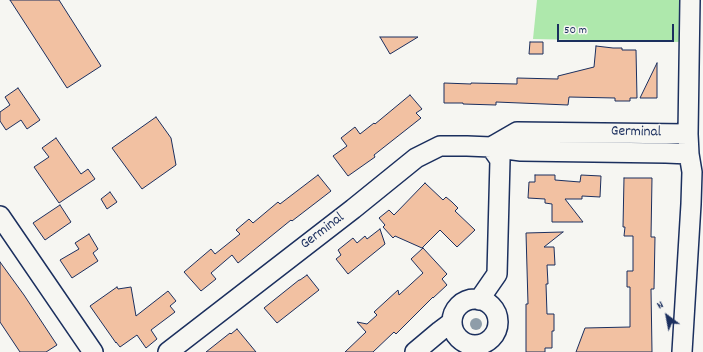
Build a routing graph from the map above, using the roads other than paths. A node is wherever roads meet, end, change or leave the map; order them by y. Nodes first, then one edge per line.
1 (690, 0) edge
2 (688, 134) junction
3 (491, 147) junction
4 (689, 154) junction
5 (0, 216) edge
6 (479, 300) junction
7 (452, 322) junction
8 (492, 345) edge
9 (93, 352) edge
10 (168, 352) edge
11 (415, 352) edge
12 (682, 352) edge

1 - 2 street
2 - 3 street, Germinal
2 - 4 street
3 - 4 street, Germinal
3 - 6 street
3 - 10 street, Germinal
4 - 12 street
5 - 9 street
6 - 7 street
6 - 8 street
7 - 8 street
7 - 11 street

